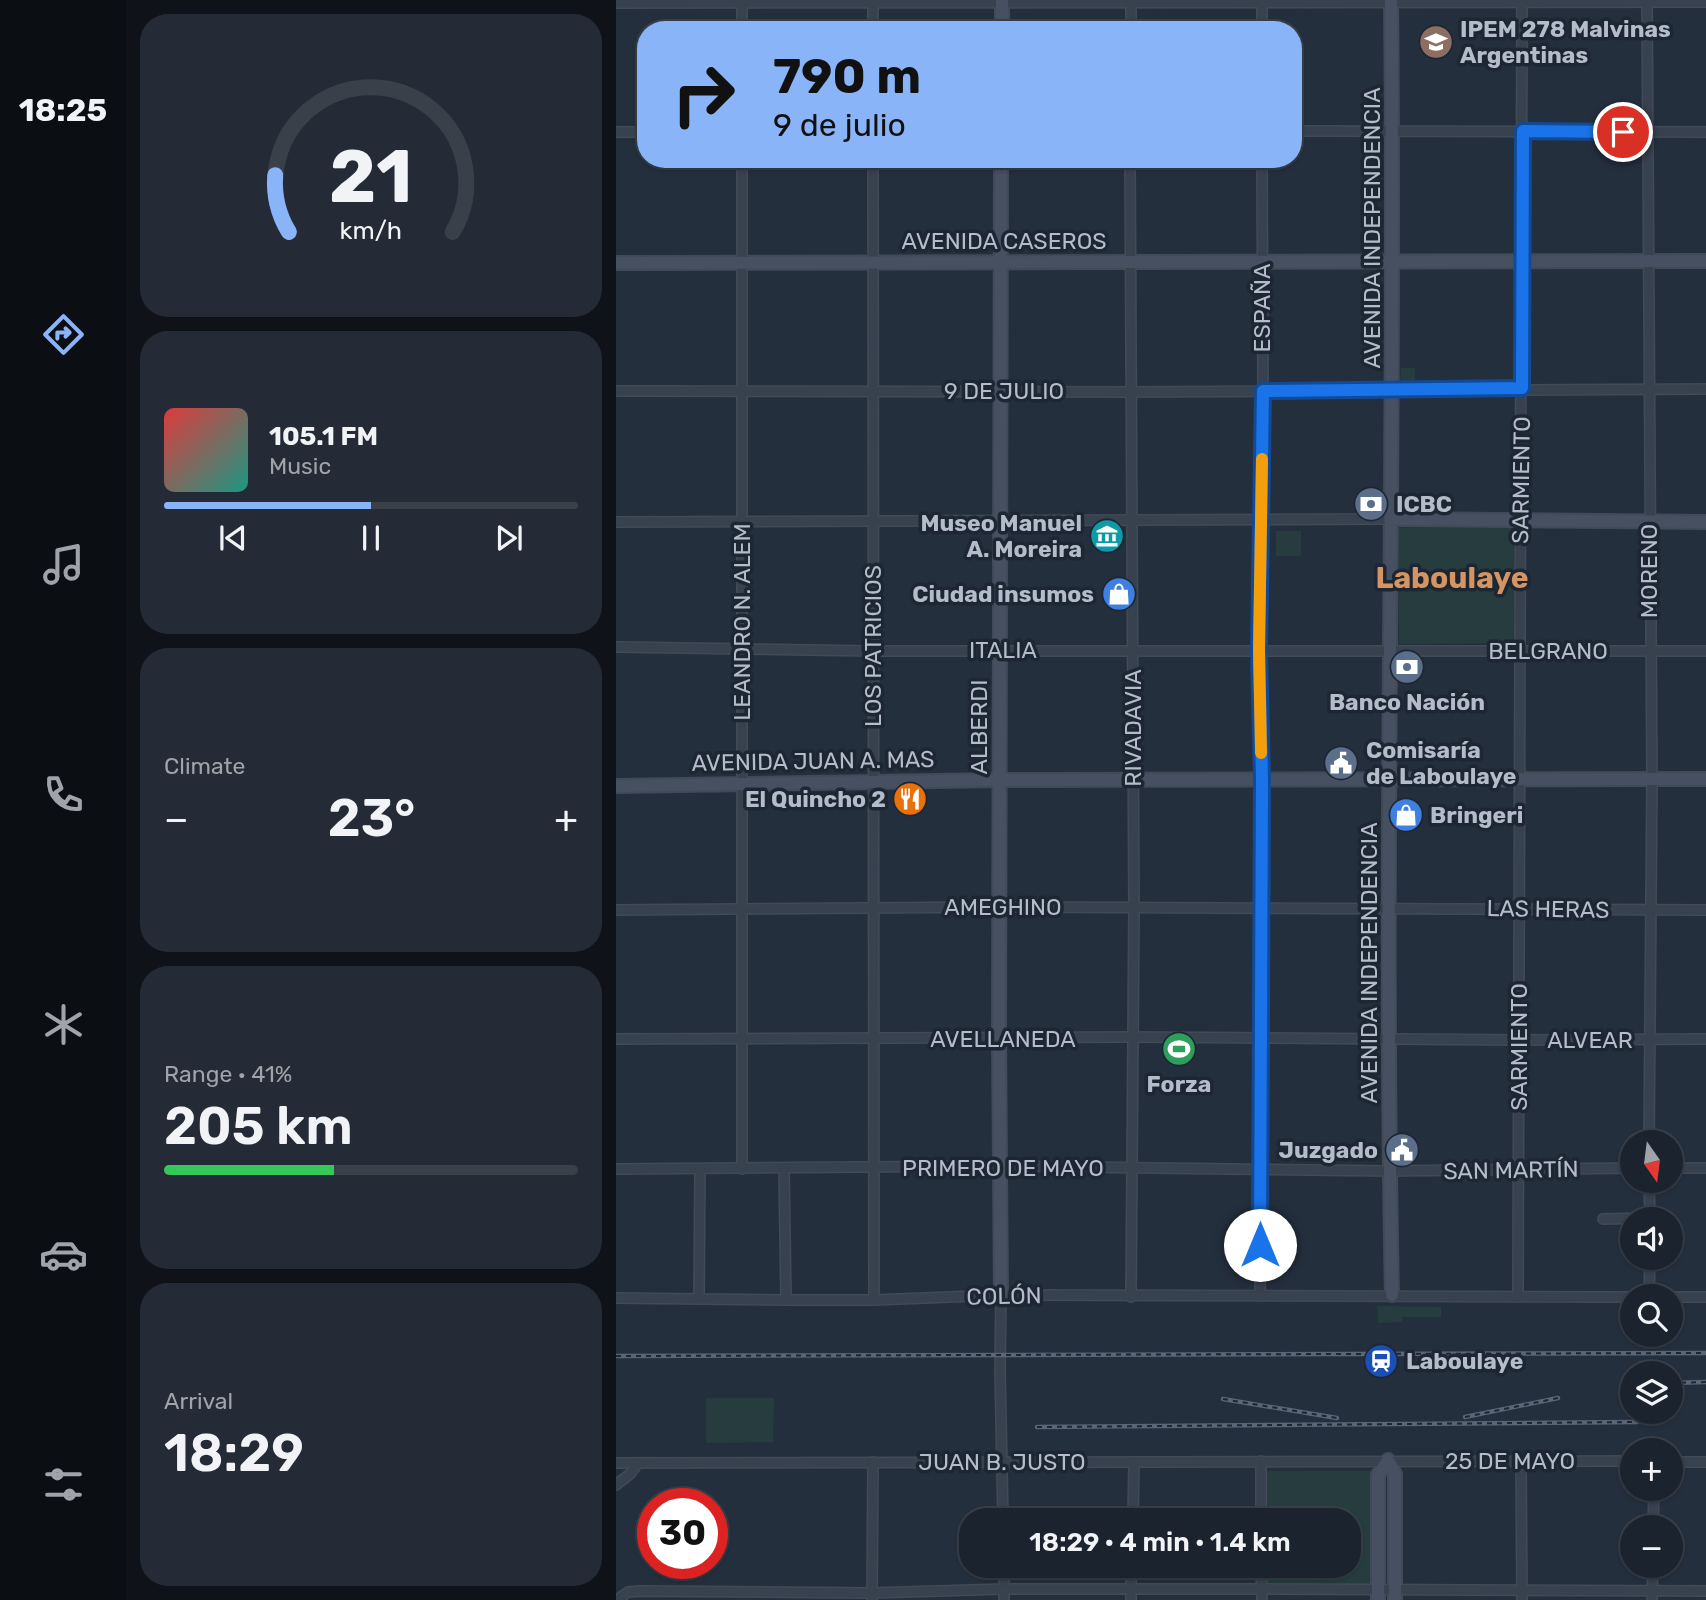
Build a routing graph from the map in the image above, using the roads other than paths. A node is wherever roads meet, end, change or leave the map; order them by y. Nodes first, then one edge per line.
1 (742, 1) edge
2 (935, 1) edge
3 (1262, 1) edge
4 (1391, 1) edge
5 (1522, 1) edge
6 (1647, 1) edge
7 (873, 2) edge
8 (1002, 2) edge
9 (1131, 2) edge
10 (1706, 2) edge
11 (616, 3) edge
12 (742, 21) edge
13 (873, 21) edge
14 (1002, 21) edge
15 (1131, 21) edge
16 (1262, 21) edge
17 (1302, 131) edge
18 (1523, 131) junction
19 (616, 132) edge
20 (637, 132) edge
21 (1393, 132) junction
22 (1706, 132) edge
23 (1648, 133) junction
24 (742, 168) edge
25 (873, 168) edge
26 (1001, 168) edge
27 (1130, 168) edge
28 (1262, 168) edge
29 (873, 261) junction
30 (1706, 261) edge
31 (742, 262) junction
32 (1391, 262) junction
33 (1522, 262) junction
34 (1649, 262) junction
35 (616, 263) edge
36 (1001, 263) junction
37 (1130, 263) junction
38 (1262, 263) junction
39 (1522, 388) junction
40 (1393, 389) junction
41 (1649, 389) junction
42 (1706, 389) edge
43 (742, 390) junction
44 (616, 391) edge
45 (873, 391) junction
46 (1001, 391) junction
47 (1263, 391) junction
48 (1132, 392) junction
49 (1390, 519) junction
50 (1520, 519) junction
51 (742, 521) junction
52 (1133, 521) junction
53 (1262, 521) junction
54 (616, 522) edge
55 (873, 522) junction
56 (1000, 522) junction
57 (1648, 522) junction
58 (1706, 522) edge
59 (616, 647) edge
60 (742, 649) junction
61 (1133, 649) junction
62 (1000, 650) junction
63 (1259, 650) junction
64 (873, 651) junction
65 (1390, 651) junction
66 (1520, 651) junction
67 (1706, 651) edge
68 (1650, 652) junction
69 (1521, 778) junction
70 (1262, 779) junction
71 (1390, 779) junction
72 (1652, 779) junction
73 (1706, 779) edge
74 (1000, 780) junction
75 (1134, 780) junction
76 (873, 781) junction
77 (742, 783) junction
78 (616, 786) edge
79 (999, 907) junction
80 (1134, 907) junction
81 (873, 908) junction
82 (1260, 908) junction
83 (1390, 908) junction
84 (1518, 908) junction
85 (742, 909) junction
86 (616, 910) edge
87 (1649, 910) junction
88 (1706, 910) edge
89 (1133, 1037) junction
90 (1260, 1037) junction
91 (741, 1038) junction
92 (1390, 1038) junction
93 (616, 1039) edge
94 (873, 1039) junction
95 (999, 1039) junction
96 (1706, 1039) edge
97 (1518, 1040) junction
98 (1649, 1040) junction
99 (1649, 1130) edge
100 (1000, 1166) junction
101 (1133, 1168) junction
102 (1261, 1168) junction
103 (1620, 1168) edge
104 (1684, 1168) edge
105 (1706, 1168) edge
106 (616, 1169) edge
107 (700, 1169) junction
108 (741, 1169) junction
109 (784, 1169) junction
110 (873, 1169) junction
111 (1520, 1170) junction
112 (1389, 1171) junction
113 (1603, 1219) dead end
114 (1620, 1219) edge
115 (1001, 1295) junction
116 (1392, 1295) junction
117 (1260, 1296) junction
118 (1131, 1297) junction
119 (1518, 1297) junction
120 (1620, 1297) edge
121 (1683, 1297) edge
122 (1706, 1297) edge
123 (616, 1298) edge
124 (699, 1299) junction
125 (786, 1300) junction
126 (874, 1300) junction
127 (1261, 1461) junction
128 (1388, 1461) junction
129 (1620, 1461) edge
130 (873, 1462) junction
131 (1003, 1462) junction
132 (1134, 1462) junction
133 (1521, 1462) junction
134 (1683, 1462) edge
135 (1706, 1462) edge
136 (616, 1463) edge
137 (638, 1463) junction
138 (616, 1485) edge
139 (1003, 1508) edge
140 (1133, 1508) edge
141 (1261, 1508) edge
142 (1004, 1578) edge
143 (1131, 1578) edge
144 (1262, 1578) edge
145 (1004, 1589) junction
146 (1131, 1589) junction
147 (1262, 1589) junction
148 (1706, 1591) edge
149 (1378, 1595) edge
150 (1395, 1595) edge
151 (1652, 1595) edge
152 (872, 1596) edge
153 (1522, 1596) edge
154 (618, 1598) edge
155 (1004, 1600) edge
156 (1131, 1600) edge
157 (1262, 1600) edge

1 - 7 street
1 - 11 street
1 - 12 street
2 - 7 street
2 - 8 street
3 - 4 street
3 - 9 street
3 - 16 street
4 - 5 street
4 - 21 main road, AVENIDA INDEPENDENCIA
5 - 6 street
5 - 18 street, SARMIENTO
6 - 10 street
6 - 23 street, MORENO
7 - 13 street
8 - 9 street
8 - 14 main road
9 - 15 street
17 - 21 street
18 - 21 street
18 - 23 street
18 - 33 street, SARMIENTO
19 - 20 street
21 - 32 main road, AVENIDA INDEPENDENCIA
22 - 23 street
23 - 34 street, MORENO
24 - 31 street, LEANDRO N. ALEM
25 - 29 street, LOS PATRICIOS
26 - 36 main road, ALBERDI
27 - 37 street, RIVADAVIA
28 - 38 street, ESPAÑA
29 - 31 main road, AVENIDA CASEROS
29 - 36 main road, AVENIDA CASEROS
29 - 45 street, LOS PATRICIOS
30 - 34 main road, AVENIDA CASEROS
31 - 35 main road, AVENIDA CASEROS
31 - 43 street, LEANDRO N. ALEM
32 - 33 main road, AVENIDA CASEROS
32 - 38 main road, AVENIDA CASEROS
32 - 40 main road, AVENIDA INDEPENDENCIA
33 - 34 main road, AVENIDA CASEROS
33 - 39 street, SARMIENTO
34 - 41 street, MORENO
36 - 37 main road, AVENIDA CASEROS
36 - 46 main road, ALBERDI
37 - 38 main road, AVENIDA CASEROS
37 - 48 street, RIVADAVIA
38 - 47 street, ESPAÑA
39 - 40 street, 9 DE JULIO
39 - 41 street, 9 DE JULIO
39 - 50 street, SARMIENTO
40 - 47 street, 9 DE JULIO
40 - 49 main road, AVENIDA INDEPENDENCIA
41 - 42 street, 9 DE JULIO
41 - 57 street, MORENO
43 - 44 street, 9 DE JULIO
43 - 45 street, 9 DE JULIO
43 - 51 street, LEANDRO N. ALEM
45 - 46 street, 9 DE JULIO
45 - 55 street, LOS PATRICIOS
46 - 48 street, 9 DE JULIO
46 - 56 main road, ALBERDI
47 - 48 street, 9 DE JULIO
47 - 53 street, ESPAÑA
48 - 52 street, RIVADAVIA
49 - 50 main road
49 - 53 street
49 - 65 main road, AVENIDA INDEPENDENCIA
50 - 57 main road
50 - 66 street, SARMIENTO
51 - 54 street
51 - 55 street
51 - 60 street, LEANDRO N. ALEM
52 - 53 street
52 - 56 street
52 - 61 street, RIVADAVIA
53 - 63 street, ESPAÑA
55 - 56 street
55 - 64 street, LOS PATRICIOS
56 - 62 main road, ALBERDI
57 - 58 main road
57 - 68 street, MORENO
59 - 60 street, ITALIA
60 - 64 street, ITALIA
60 - 77 street, LEANDRO N. ALEM
61 - 62 street, ITALIA
61 - 63 street, ITALIA
61 - 75 street, RIVADAVIA
62 - 64 street, ITALIA
62 - 74 main road, ALBERDI
63 - 65 street, ITALIA
63 - 70 street, ESPAÑA
64 - 76 street, LOS PATRICIOS
65 - 66 street, BELGRANO
65 - 71 main road, AVENIDA INDEPENDENCIA
66 - 68 street, BELGRANO
66 - 69 street, SARMIENTO
67 - 68 street, BELGRANO
68 - 72 street, MORENO
69 - 71 main road, AVENIDA JUAN A. MAS
69 - 72 main road, AVENIDA JUAN A. MAS
69 - 84 street, SARMIENTO
70 - 71 main road, AVENIDA JUAN A. MAS
70 - 75 main road, AVENIDA JUAN A. MAS
70 - 82 street, ESPAÑA
71 - 83 main road, AVENIDA INDEPENDENCIA
72 - 73 main road, AVENIDA JUAN A. MAS
72 - 87 street, MORENO
74 - 75 main road, AVENIDA JUAN A. MAS
74 - 76 main road, AVENIDA JUAN A. MAS
74 - 79 main road, ALBERDI
75 - 80 street, RIVADAVIA
76 - 77 main road, AVENIDA JUAN A. MAS
76 - 81 street, LOS PATRICIOS
77 - 78 main road, AVENIDA JUAN A. MAS
77 - 85 street, LEANDRO N. ALEM
79 - 80 street, AMEGHINO
79 - 81 street, AMEGHINO
79 - 95 main road, ALBERDI
80 - 82 street, AMEGHINO
80 - 89 street, RIVADAVIA
81 - 85 street, AMEGHINO
81 - 94 street, LOS PATRICIOS
82 - 83 street, AMEGHINO
82 - 90 street, ESPAÑA
83 - 84 street, LAS HERAS
83 - 92 main road, AVENIDA INDEPENDENCIA
84 - 87 street, LAS HERAS
84 - 97 street, SARMIENTO
85 - 86 street, AMEGHINO
85 - 91 street, LEANDRO N. ALEM
87 - 88 street, LAS HERAS
87 - 98 street, MORENO
89 - 90 street, AVELLANEDA
89 - 95 street, AVELLANEDA
89 - 101 street, RIVADAVIA
90 - 92 street, AVELLANEDA
90 - 102 street, ESPAÑA
91 - 93 street, AVELLANEDA
91 - 94 street, AVELLANEDA
91 - 108 street, LEANDRO N. ALEM
92 - 97 street, ALVEAR
92 - 112 main road, AVENIDA INDEPENDENCIA
94 - 95 street, AVELLANEDA
94 - 110 street, LOS PATRICIOS
95 - 100 main road, ALBERDI
96 - 98 street, ALVEAR
97 - 98 street, ALVEAR
97 - 111 street, SARMIENTO
98 - 99 street, MORENO
100 - 101 street, PRIMERO DE MAYO
100 - 110 street, PRIMERO DE MAYO
100 - 115 main road, ALBERDI
101 - 102 street, PRIMERO DE MAYO
101 - 118 street, RIVADAVIA
102 - 112 street, PRIMERO DE MAYO
102 - 117 street, ESPAÑA
103 - 111 street, SAN MARTÍN
104 - 105 street
106 - 107 street, PRIMERO DE MAYO
107 - 108 street, PRIMERO DE MAYO
107 - 124 street
108 - 109 street, PRIMERO DE MAYO
109 - 110 street, PRIMERO DE MAYO
109 - 125 street
110 - 126 street, LOS PATRICIOS
111 - 112 street, SAN MARTÍN
111 - 119 street, SARMIENTO
112 - 116 main road, AVENIDA INDEPENDENCIA
113 - 114 street
115 - 118 street, COLÓN
115 - 126 street, COLÓN
115 - 131 street
116 - 117 street, COLÓN
116 - 119 street, COLÓN
117 - 118 street, COLÓN
119 - 120 street, COLÓN
121 - 122 street
123 - 124 street, COLÓN
124 - 125 street, COLÓN
125 - 126 street, COLÓN
127 - 128 street, JUAN B. JUSTO
127 - 132 street, JUAN B. JUSTO
127 - 141 street
128 - 133 street, 25 DE MAYO
128 - 149 main road
128 - 150 main road
129 - 133 street, 25 DE MAYO
130 - 131 street, JUAN B. JUSTO
130 - 137 street, JUAN B. JUSTO
130 - 152 street
131 - 132 street, JUAN B. JUSTO
131 - 139 street
132 - 140 street
133 - 153 street
134 - 135 street
136 - 137 street, JUAN B. JUSTO
137 - 138 street
142 - 145 street
143 - 146 street
144 - 147 street
145 - 146 street
145 - 152 street
145 - 155 street
146 - 147 street
146 - 156 street
147 - 149 street
147 - 157 street
148 - 151 street
149 - 150 street
150 - 153 street
151 - 153 street
152 - 154 street

